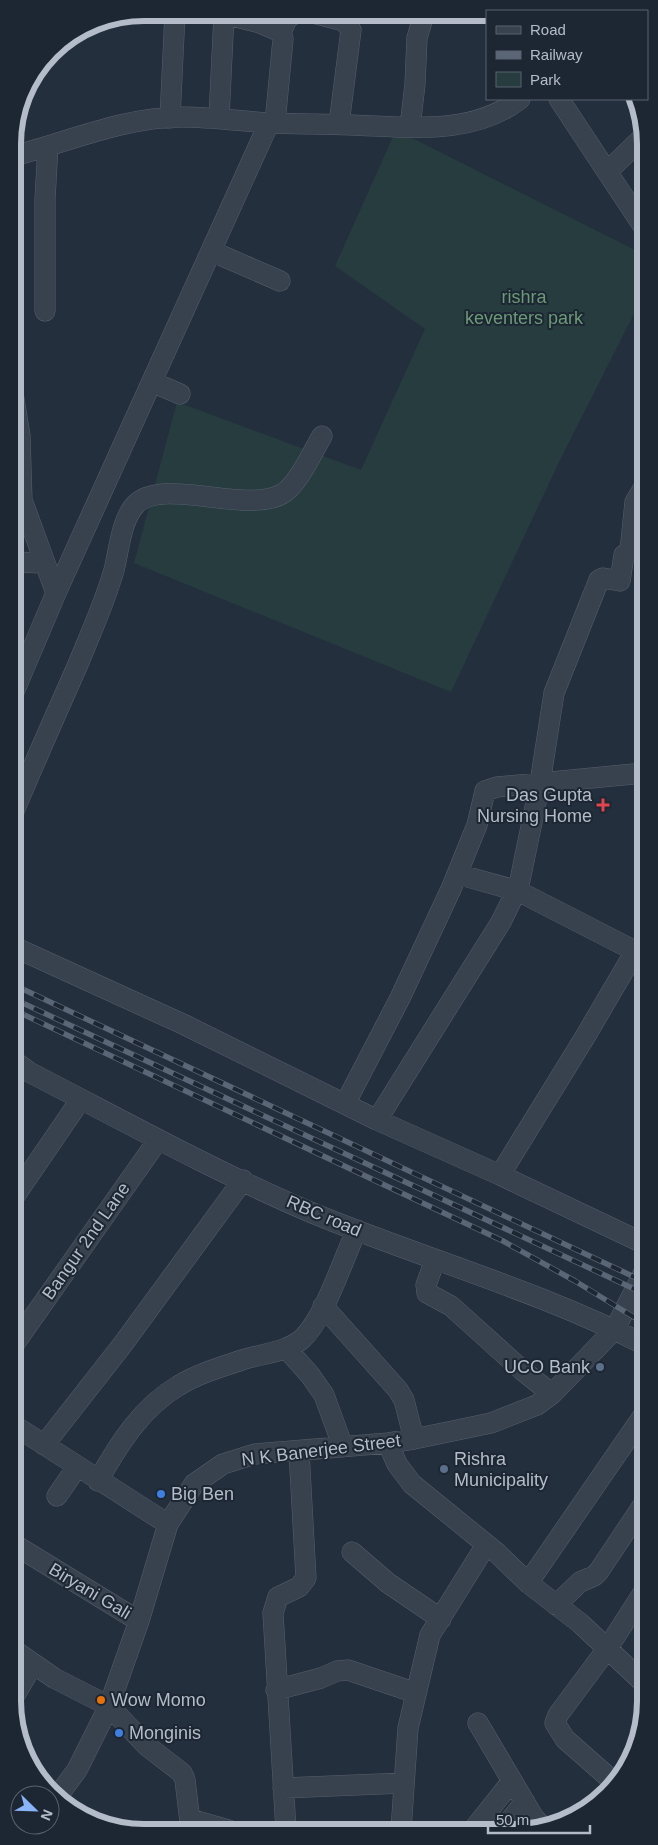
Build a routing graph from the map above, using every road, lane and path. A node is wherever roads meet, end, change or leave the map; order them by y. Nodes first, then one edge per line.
1 (344, 21) edge
2 (422, 21) edge
3 (175, 22) edge
4 (222, 22) edge
5 (254, 22) edge
6 (286, 22) edge
7 (282, 32) junction
8 (518, 100) edge
9 (560, 100) edge
10 (170, 118) junction
11 (219, 118) junction
12 (272, 123) junction
13 (339, 124) junction
14 (410, 127) junction
15 (637, 143) edge
16 (48, 146) junction
17 (22, 153) edge
18 (607, 172) junction
19 (637, 217) edge
20 (211, 251) junction
21 (280, 281) dead end
22 (45, 311) dead end
23 (152, 382) junction
24 (180, 394) dead end
25 (322, 436) dead end
26 (22, 493) edge
27 (637, 499) edge
28 (637, 546) edge
29 (637, 552) edge
30 (22, 562) edge
31 (44, 563) junction
32 (56, 593) junction
33 (22, 674) edge
34 (637, 774) edge
35 (540, 783) junction
36 (22, 794) edge
37 (457, 874) junction
38 (518, 891) junction
39 (21, 950) edge
40 (636, 950) edge
41 (636, 955) edge
42 (21, 1066) edge
43 (80, 1099) junction
44 (345, 1104) junction
45 (377, 1120) junction
46 (158, 1140) junction
47 (500, 1175) junction
48 (244, 1180) junction
49 (21, 1186) edge
50 (357, 1230) junction
51 (636, 1240) edge
52 (435, 1260) junction
53 (636, 1287) edge
54 (323, 1306) junction
55 (615, 1329) junction
56 (21, 1333) edge
57 (636, 1340) edge
58 (286, 1348) junction
59 (552, 1394) junction
60 (636, 1426) edge
61 (21, 1430) edge
62 (414, 1439) junction
63 (388, 1443) junction
64 (44, 1445) junction
65 (343, 1447) junction
66 (299, 1451) junction
67 (78, 1467) junction
68 (98, 1481) junction
69 (57, 1496) dead end
70 (636, 1515) edge
71 (168, 1524) junction
72 (486, 1545) junction
73 (21, 1549) edge
74 (352, 1552) dead end
75 (528, 1583) junction
76 (636, 1604) edge
77 (556, 1605) junction
78 (441, 1619) junction
79 (139, 1621) junction
80 (607, 1649) junction
81 (21, 1655) edge
82 (33, 1664) junction
83 (636, 1676) edge
84 (21, 1685) edge
85 (276, 1690) junction
86 (416, 1693) junction
87 (109, 1706) junction
88 (478, 1723) dead end
89 (610, 1778) edge
90 (512, 1781) junction
91 (404, 1783) junction
92 (283, 1788) junction
93 (61, 1791) edge
94 (525, 1802) junction
95 (537, 1821) edge
96 (190, 1824) edge
97 (286, 1824) edge
98 (401, 1824) edge
99 (478, 1824) edge
100 (507, 1824) edge

1 - 13 street
2 - 14 street
3 - 10 street
4 - 11 street
5 - 7 street
6 - 7 street
7 - 12 street
8 - 14 street
9 - 18 street
10 - 11 street
10 - 16 street
11 - 12 street
12 - 13 street
12 - 20 street
13 - 14 street
15 - 18 street
16 - 17 street
16 - 22 street
18 - 19 street
20 - 21 street
20 - 23 street
23 - 24 street
23 - 32 street
25 - 36 street
26 - 31 street
27 - 28 street
29 - 35 street
30 - 31 street
31 - 32 street
32 - 33 street
34 - 35 street
35 - 37 street
35 - 38 street
37 - 38 street
37 - 44 street
38 - 40 street
38 - 45 street
39 - 44 street
41 - 47 street
42 - 43 street, RBC road
43 - 46 street, RBC road
43 - 49 street
44 - 45 street
45 - 47 street
46 - 48 street, RBC road
46 - 56 street, Bangur 2nd Lane
47 - 51 street
48 - 50 street, RBC road
48 - 64 street
50 - 52 street, RBC road
50 - 54 street
52 - 55 street, RBC road
52 - 59 street
53 - 55 street, N K Banerjee Street
54 - 58 street
54 - 62 street
55 - 57 street, RBC road
55 - 59 street, N K Banerjee Street
58 - 65 street
58 - 68 street
59 - 62 street, N K Banerjee Street
60 - 75 street
61 - 64 street
62 - 63 street, N K Banerjee Street
63 - 65 street, N K Banerjee Street
63 - 72 street
64 - 67 street
65 - 66 street, N K Banerjee Street
66 - 71 street, N K Banerjee Street
66 - 85 street
67 - 68 street
67 - 69 street
68 - 71 street
70 - 77 street
71 - 79 street, N K Banerjee Street
72 - 75 street
72 - 78 street
73 - 79 street, Biryani Gali
74 - 78 street
75 - 77 street
76 - 80 street
77 - 80 street
78 - 86 street
79 - 87 street, N K Banerjee Street
80 - 83 street
80 - 89 street
81 - 82 street
82 - 84 street
82 - 87 street
85 - 86 street
85 - 92 street
86 - 91 street
87 - 93 street, N K Banerjee Street
87 - 96 street
88 - 90 street
90 - 94 street
90 - 99 street
91 - 92 street
91 - 98 street
92 - 97 street
94 - 95 street
94 - 100 street

